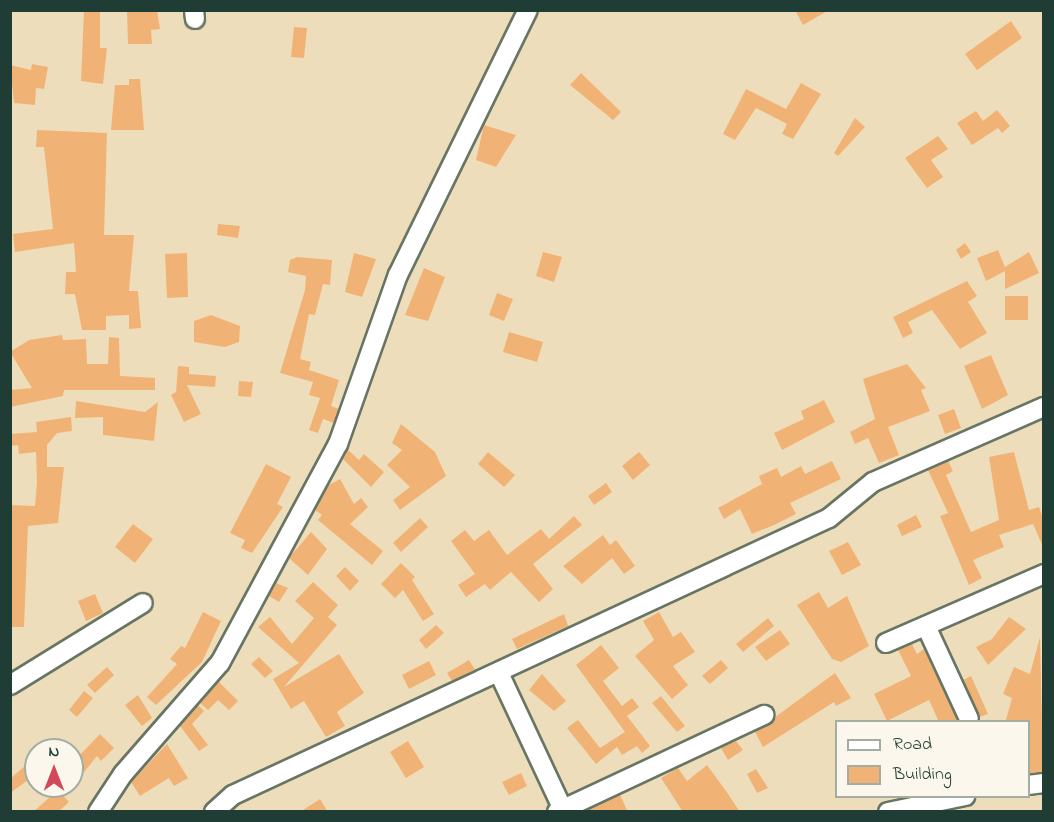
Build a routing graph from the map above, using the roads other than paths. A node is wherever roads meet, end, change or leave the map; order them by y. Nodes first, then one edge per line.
1 (528, 10) edge
2 (1044, 407) edge
3 (1044, 574) edge
4 (143, 603) dead end
5 (926, 626) junction
6 (886, 643) dead end
7 (499, 673) junction
8 (10, 685) edge
9 (764, 715) dead end
10 (969, 719) dead end
11 (955, 798) edge
12 (561, 811) edge
13 (98, 812) edge
14 (214, 812) edge
15 (888, 812) edge

1 - 13 street
2 - 7 street
3 - 5 street
4 - 8 street
5 - 6 street
5 - 10 street
7 - 12 street
7 - 14 street
9 - 12 street
11 - 15 street

